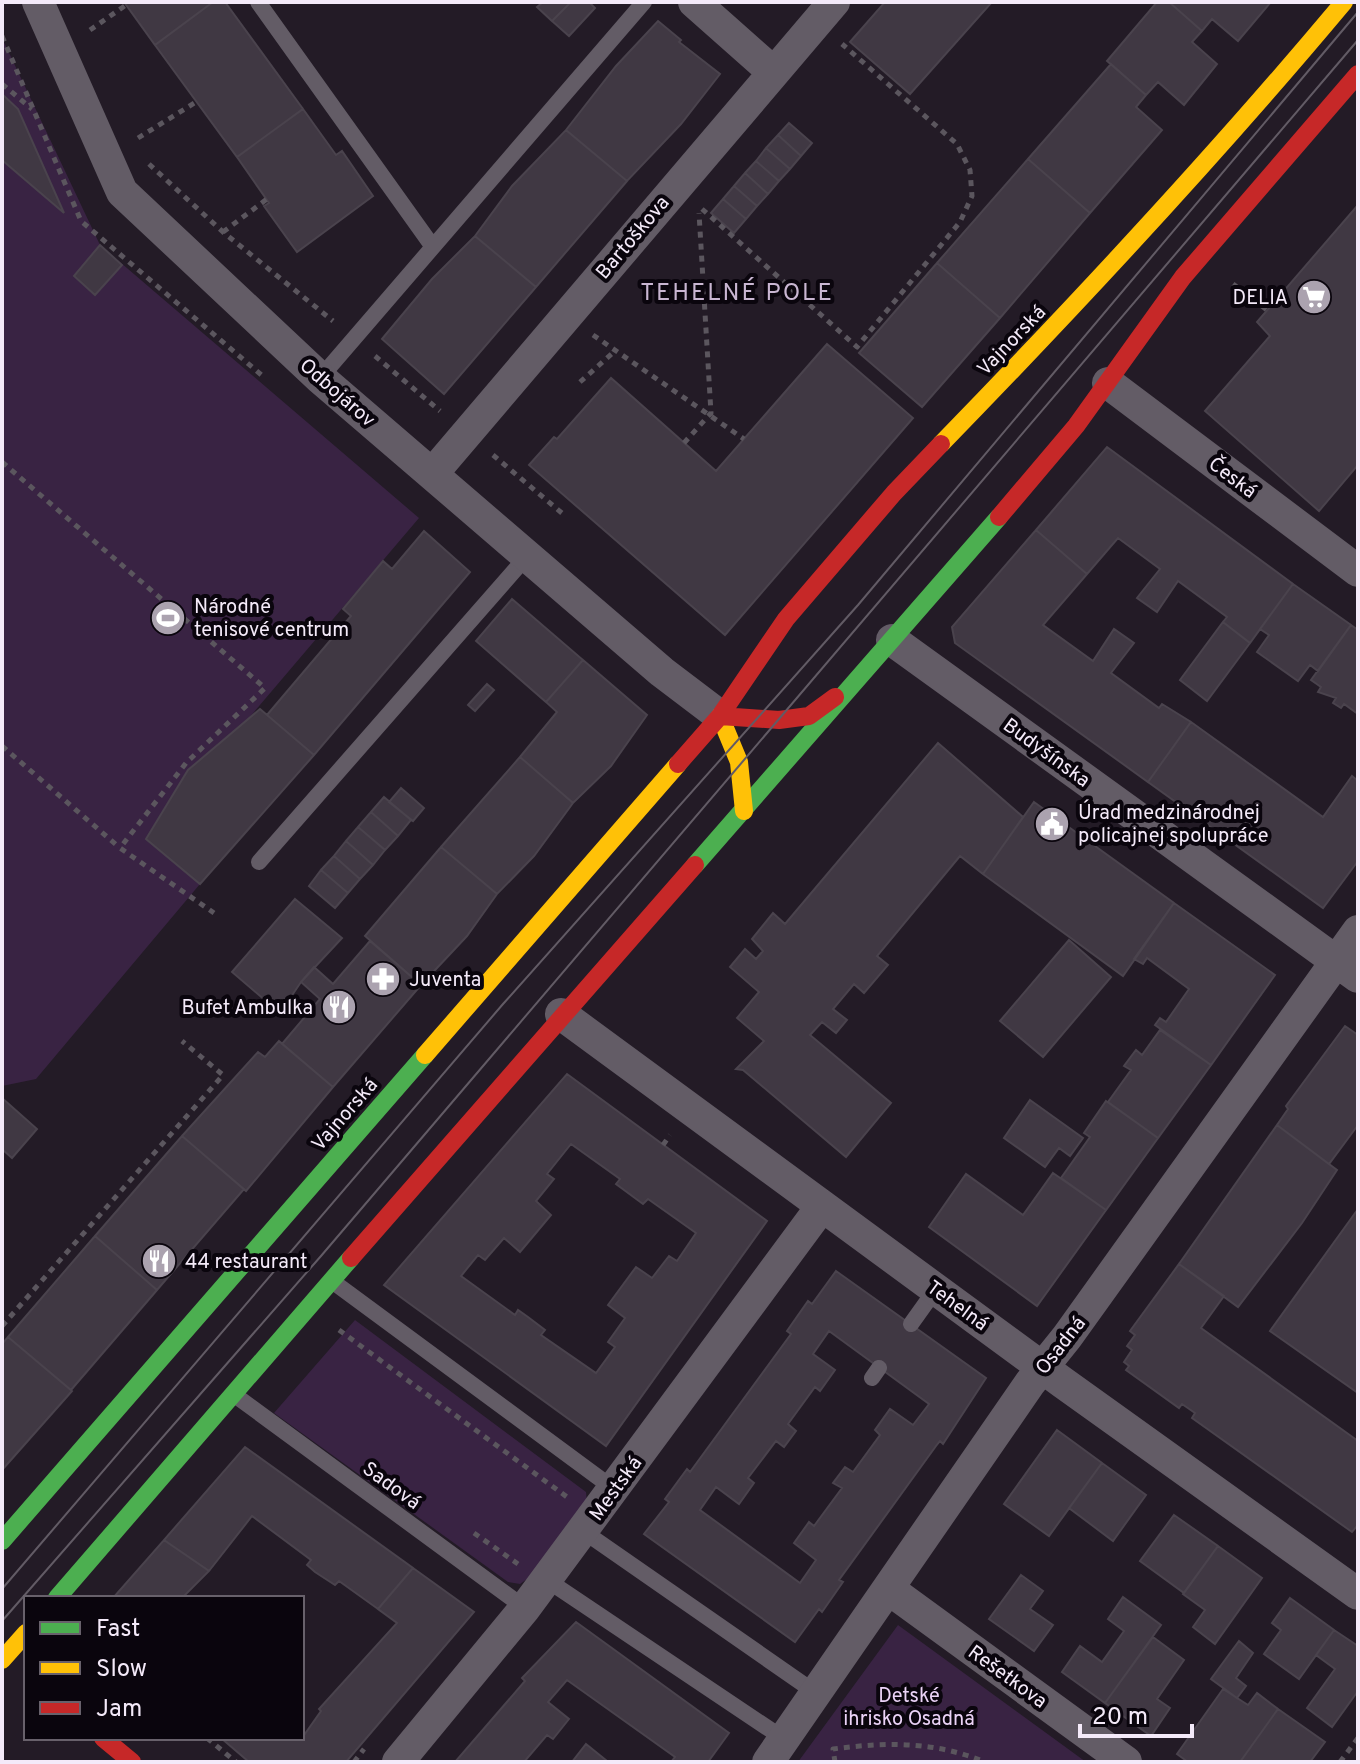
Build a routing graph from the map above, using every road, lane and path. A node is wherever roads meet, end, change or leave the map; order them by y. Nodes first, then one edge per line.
1 (38, 2) edge
2 (258, 2) edge
3 (644, 2) edge
4 (694, 2) edge
5 (834, 2) edge
6 (1344, 2) edge
7 (126, 5) dead end
8 (90, 30) dead end
9 (838, 41) dead end
10 (773, 72) junction
11 (2, 84) edge
12 (1352, 91) edge
13 (196, 102) dead end
14 (33, 110) dead end
15 (138, 138) dead end
16 (267, 199) dead end
17 (223, 232) dead end
18 (433, 247) junction
19 (1233, 284) dead end
20 (1267, 310) dead end
21 (588, 332) dead end
22 (616, 350) junction
23 (320, 378) junction
24 (580, 382) dead end
25 (1108, 383) junction
26 (711, 413) junction
27 (744, 439) dead end
28 (684, 443) dead end
29 (2, 462) edge
30 (433, 473) junction
31 (528, 555) junction
32 (1358, 571) edge
33 (892, 640) junction
34 (858, 681) junction
35 (720, 716) junction
36 (2, 746) edge
37 (744, 811) junction
38 (120, 848) junction
39 (259, 862) dead end
40 (214, 913) dead end
41 (1358, 931) edge
42 (1347, 969) edge
43 (561, 1014) junction
44 (182, 1041) dead end
45 (822, 1206) junction
46 (331, 1281) junction
47 (936, 1289) junction
48 (911, 1324) dead end
49 (2, 1326) edge
50 (334, 1326) dead end
51 (1044, 1367) junction
52 (234, 1395) junction
53 (614, 1489) junction
54 (572, 1521) junction
55 (461, 1524) dead end
56 (2, 1541) edge
57 (538, 1567) junction
58 (890, 1590) junction
59 (1358, 1594) edge
60 (59, 1596) edge
61 (525, 1608) junction
62 (816, 1693) junction
63 (1358, 1738) edge
64 (374, 1739) dead end
65 (105, 1740) edge
66 (209, 1740) edge
67 (776, 1750) edge
68 (132, 1762) edge
69 (236, 1762) edge
70 (354, 1762) edge
71 (398, 1762) edge
72 (835, 1762) edge
73 (985, 1762) edge
74 (1126, 1762) edge
75 (1340, 1762) edge

1 - 23 street, Odbojárov
2 - 18 lane
3 - 18 lane
4 - 10 street
5 - 10 street, Bartoškova
6 - 35 main road, Vajnorská
7 - 8 path
9 - 26 path
10 - 30 street, Bartoškova
11 - 14 path
12 - 25 main road
13 - 15 path
16 - 17 path
18 - 23 lane
19 - 20 path
21 - 22 path
22 - 24 path
22 - 26 path
23 - 30 street, Odbojárov
25 - 32 street, Česká
25 - 33 main road
26 - 27 path
26 - 28 path
29 - 38 path
30 - 31 street, Odbojárov
31 - 35 street, Odbojárov
31 - 39 lane
33 - 34 main road
33 - 42 street, Budyšínska
34 - 35 main road
34 - 37 main road
35 - 37 main road
35 - 56 main road, Vajnorská
36 - 38 path
37 - 43 main road
38 - 40 path
41 - 42 street, Osadná
42 - 51 street, Osadná
43 - 45 street, Tehelná
43 - 46 main road
44 - 49 path
45 - 47 street, Tehelná
45 - 53 street, Mestská
46 - 52 main road
46 - 53 lane
47 - 48 lane
47 - 51 street, Tehelná
50 - 54 path
51 - 58 street, Osadná
51 - 59 street, Tehelná
52 - 60 main road
52 - 61 lane, Sadová
53 - 54 street, Mestská
54 - 57 street, Mestská
54 - 62 lane
55 - 57 path
57 - 61 street, Mestská
57 - 67 lane
58 - 62 street, Osadná
58 - 74 street, Rešetkova
61 - 71 street, Mestská
62 - 67 street, Osadná
63 - 75 path
64 - 70 path
65 - 68 main road
66 - 69 path
72 - 73 path

